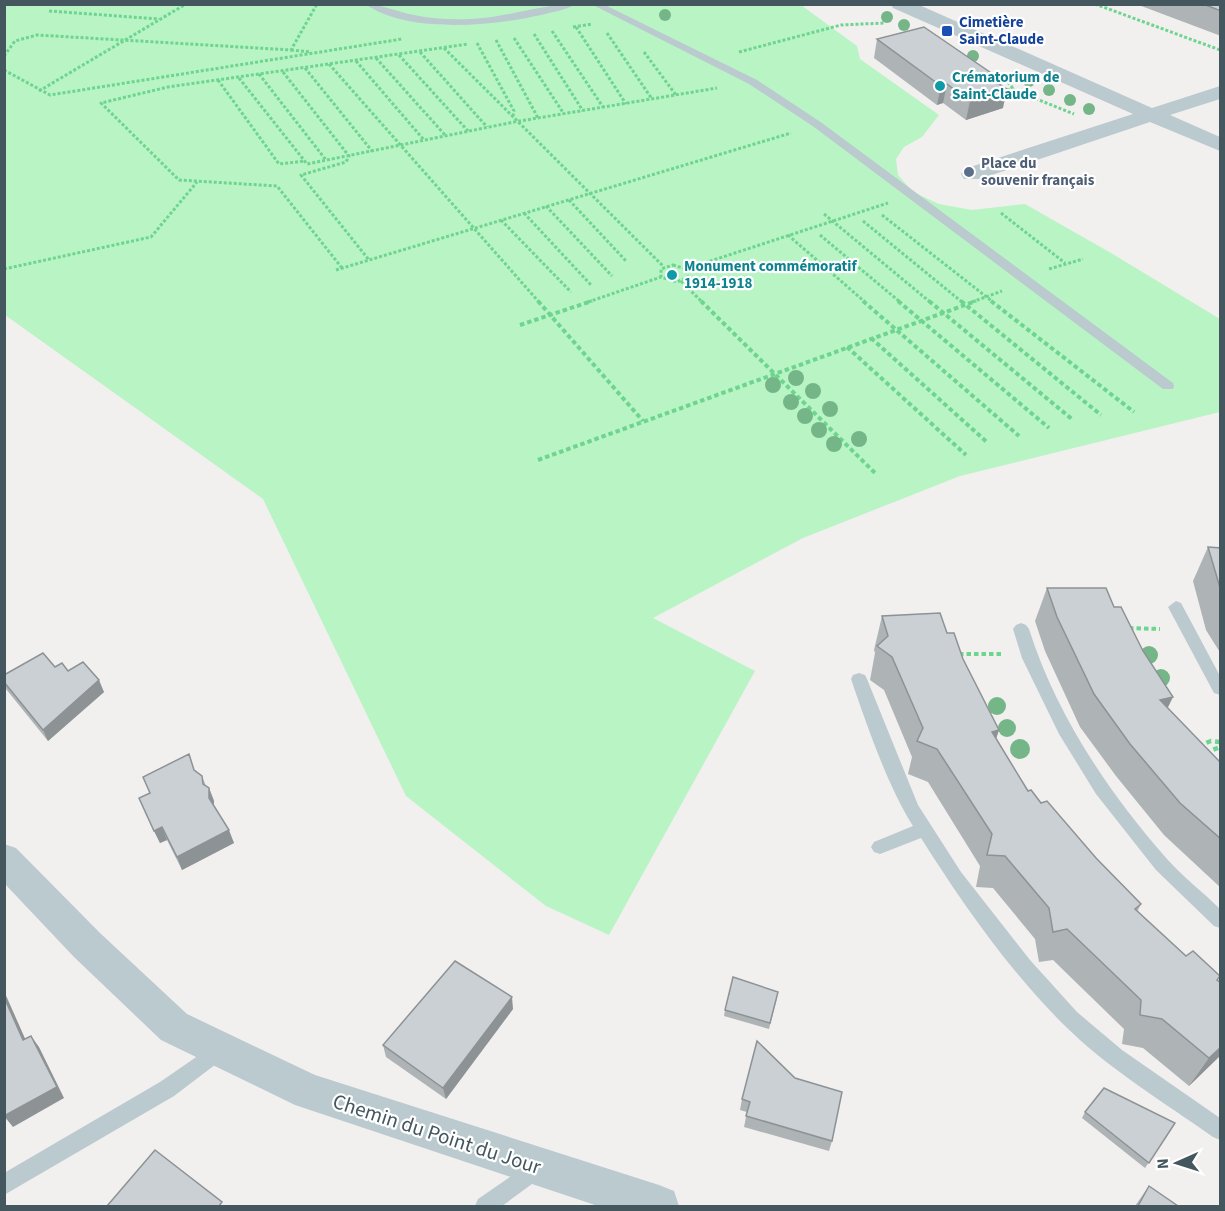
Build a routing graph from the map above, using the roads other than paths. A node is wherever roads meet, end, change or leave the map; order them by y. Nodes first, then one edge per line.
1 (369, 4) edge
2 (572, 4) edge
3 (595, 4) edge
4 (900, 4) edge
5 (1221, 92) edge
6 (1153, 117) junction
7 (1221, 145) edge
8 (972, 174) dead end
9 (1168, 386) dead end
10 (1176, 607) dead end
11 (1021, 629) dead end
12 (859, 679) dead end
13 (1221, 689) edge
14 (925, 830) junction
15 (880, 847) dead end
16 (4, 859) edge
17 (1221, 920) edge
18 (221, 1049) junction
19 (1221, 1130) edge
20 (538, 1167) junction
21 (4, 1185) edge
22 (485, 1206) edge
23 (658, 1206) edge

1 - 2 lane
3 - 9 lane
4 - 6 street
5 - 6 street
6 - 7 street
6 - 8 street
10 - 13 lane
11 - 17 lane
12 - 14 lane
14 - 15 lane
14 - 19 lane
16 - 18 street, Chemin du Point du Jour
18 - 20 street, Chemin du Point du Jour
18 - 21 lane
20 - 22 lane
20 - 23 street, Chemin du Point du Jour

